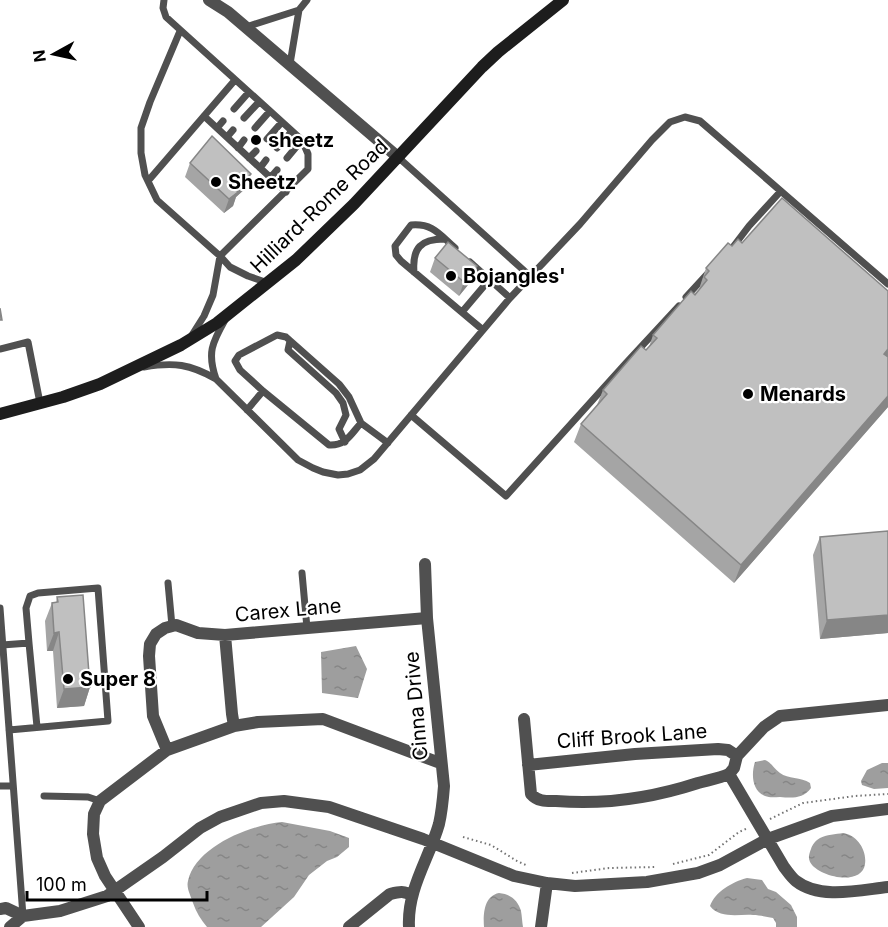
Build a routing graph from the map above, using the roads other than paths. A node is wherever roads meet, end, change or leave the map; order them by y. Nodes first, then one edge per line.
1 (164, 0) edge
2 (209, 0) edge
3 (307, 0) edge
4 (563, 0) edge
5 (299, 10) junction
6 (246, 27) junction
7 (180, 31) junction
8 (290, 64) junction
9 (235, 80) junction
10 (249, 92) junction
11 (259, 102) junction
12 (234, 109) dead end
13 (270, 111) junction
14 (204, 116) junction
15 (244, 118) dead end
16 (224, 121) dead end
17 (282, 122) junction
18 (217, 128) junction
19 (255, 128) dead end
20 (233, 130) dead end
21 (292, 131) junction
22 (227, 137) junction
23 (267, 139) dead end
24 (244, 140) dead end
25 (302, 140) junction
26 (238, 148) junction
27 (277, 148) dead end
28 (256, 151) dead end
29 (249, 158) junction
30 (288, 158) dead end
31 (399, 158) junction
32 (266, 160) dead end
33 (260, 168) junction
34 (277, 170) dead end
35 (270, 178) junction
36 (148, 181) junction
37 (286, 192) junction
38 (780, 192) junction
39 (444, 239) junction
40 (459, 253) edge
41 (726, 255) edge
42 (220, 256) junction
43 (467, 259) edge
44 (714, 267) edge
45 (414, 272) junction
46 (530, 276) junction
47 (490, 279) junction
48 (268, 283) junction
49 (888, 284) edge
50 (510, 298) junction
51 (462, 312) junction
52 (229, 313) junction
53 (483, 330) junction
54 (290, 341) junction
55 (187, 342) junction
56 (0, 349) edge
57 (132, 369) junction
58 (216, 379) junction
59 (263, 391) junction
60 (40, 403) junction
61 (248, 410) junction
62 (0, 414) edge
63 (411, 414) junction
64 (361, 423) junction
65 (345, 442) junction
66 (388, 442) junction
67 (425, 564) dead end
68 (302, 573) dead end
69 (168, 583) dead end
70 (0, 608) edge
71 (427, 618) junction
72 (172, 626) junction
73 (307, 628) junction
74 (225, 635) junction
75 (29, 644) junction
76 (2, 645) junction
77 (3, 673) edge
78 (888, 705) edge
79 (524, 719) dead end
80 (234, 726) junction
81 (37, 727) junction
82 (9, 730) junction
83 (167, 750) junction
84 (737, 756) junction
85 (440, 764) junction
86 (528, 765) junction
87 (729, 774) junction
88 (0, 786) edge
89 (14, 786) junction
90 (44, 796) dead end
91 (100, 801) junction
92 (888, 809) edge
93 (768, 839) junction
94 (432, 843) junction
95 (547, 883) junction
96 (888, 887) edge
97 (116, 890) junction
98 (412, 896) junction
99 (0, 909) edge
100 (23, 916) junction
101 (10, 927) edge
102 (139, 927) edge
103 (349, 927) edge
104 (409, 927) edge
105 (541, 927) edge

1 - 7 lane
2 - 6 street
3 - 5 lane
4 - 31 main road, Hilliard-Rome Road
5 - 6 lane
5 - 8 lane
6 - 8 street
7 - 9 lane
7 - 36 lane
8 - 31 street
9 - 10 lane
9 - 14 lane
10 - 11 lane
10 - 12 lane
11 - 13 lane
11 - 15 lane
13 - 17 lane
13 - 19 lane
14 - 18 lane
14 - 36 lane
16 - 18 lane
17 - 21 lane
17 - 23 lane
18 - 22 lane
20 - 22 lane
21 - 25 lane
21 - 27 lane
22 - 26 lane
24 - 26 lane
25 - 30 lane
25 - 37 lane
26 - 29 lane
28 - 29 lane
29 - 33 lane
31 - 46 lane
31 - 48 main road, Hilliard-Rome Road
32 - 33 lane
33 - 35 lane
34 - 35 lane
35 - 37 lane
36 - 42 lane
37 - 42 lane
38 - 41 lane
38 - 46 lane
38 - 49 lane
39 - 40 lane
39 - 45 lane
39 - 45 lane
42 - 48 lane
42 - 55 lane
43 - 47 lane
44 - 63 lane
45 - 51 lane
46 - 50 lane
47 - 50 lane
47 - 51 lane
48 - 52 main road, Hilliard-Rome Road
50 - 53 lane
51 - 53 lane
52 - 55 main road, Hilliard-Rome Road
52 - 58 lane
53 - 63 lane
54 - 59 lane
54 - 64 lane
54 - 65 lane
55 - 57 main road, Hilliard-Rome Road
56 - 60 lane
57 - 58 lane
57 - 60 main road, Hilliard-Rome Road
58 - 61 lane
59 - 61 lane
59 - 65 lane
60 - 62 main road, Hilliard-Rome Road
61 - 66 lane
63 - 66 lane
64 - 65 lane
64 - 66 lane
67 - 71 street, Cinna Drive
68 - 73 lane
69 - 72 lane
70 - 76 lane
71 - 73 street, Carex Lane
71 - 85 street, Cinna Drive
72 - 74 street, Carex Lane
72 - 83 street
73 - 74 street, Carex Lane
74 - 80 street
75 - 76 lane
75 - 81 lane
75 - 81 lane
76 - 77 lane
77 - 82 lane
78 - 84 street
79 - 86 street
80 - 83 street
80 - 85 street
81 - 82 lane
82 - 89 lane
83 - 91 street
84 - 86 street, Cliff Brook Lane
84 - 87 street
85 - 94 street, Cinna Drive
86 - 87 street
87 - 93 street
88 - 89 lane
89 - 100 lane
90 - 91 lane
91 - 97 street
92 - 93 street
93 - 95 street
93 - 96 street
94 - 95 street
94 - 97 street
94 - 98 street, Cinna Drive
95 - 105 street
97 - 100 street
97 - 102 street
98 - 103 street
98 - 104 street, Cinna Drive
99 - 100 street
100 - 101 street

